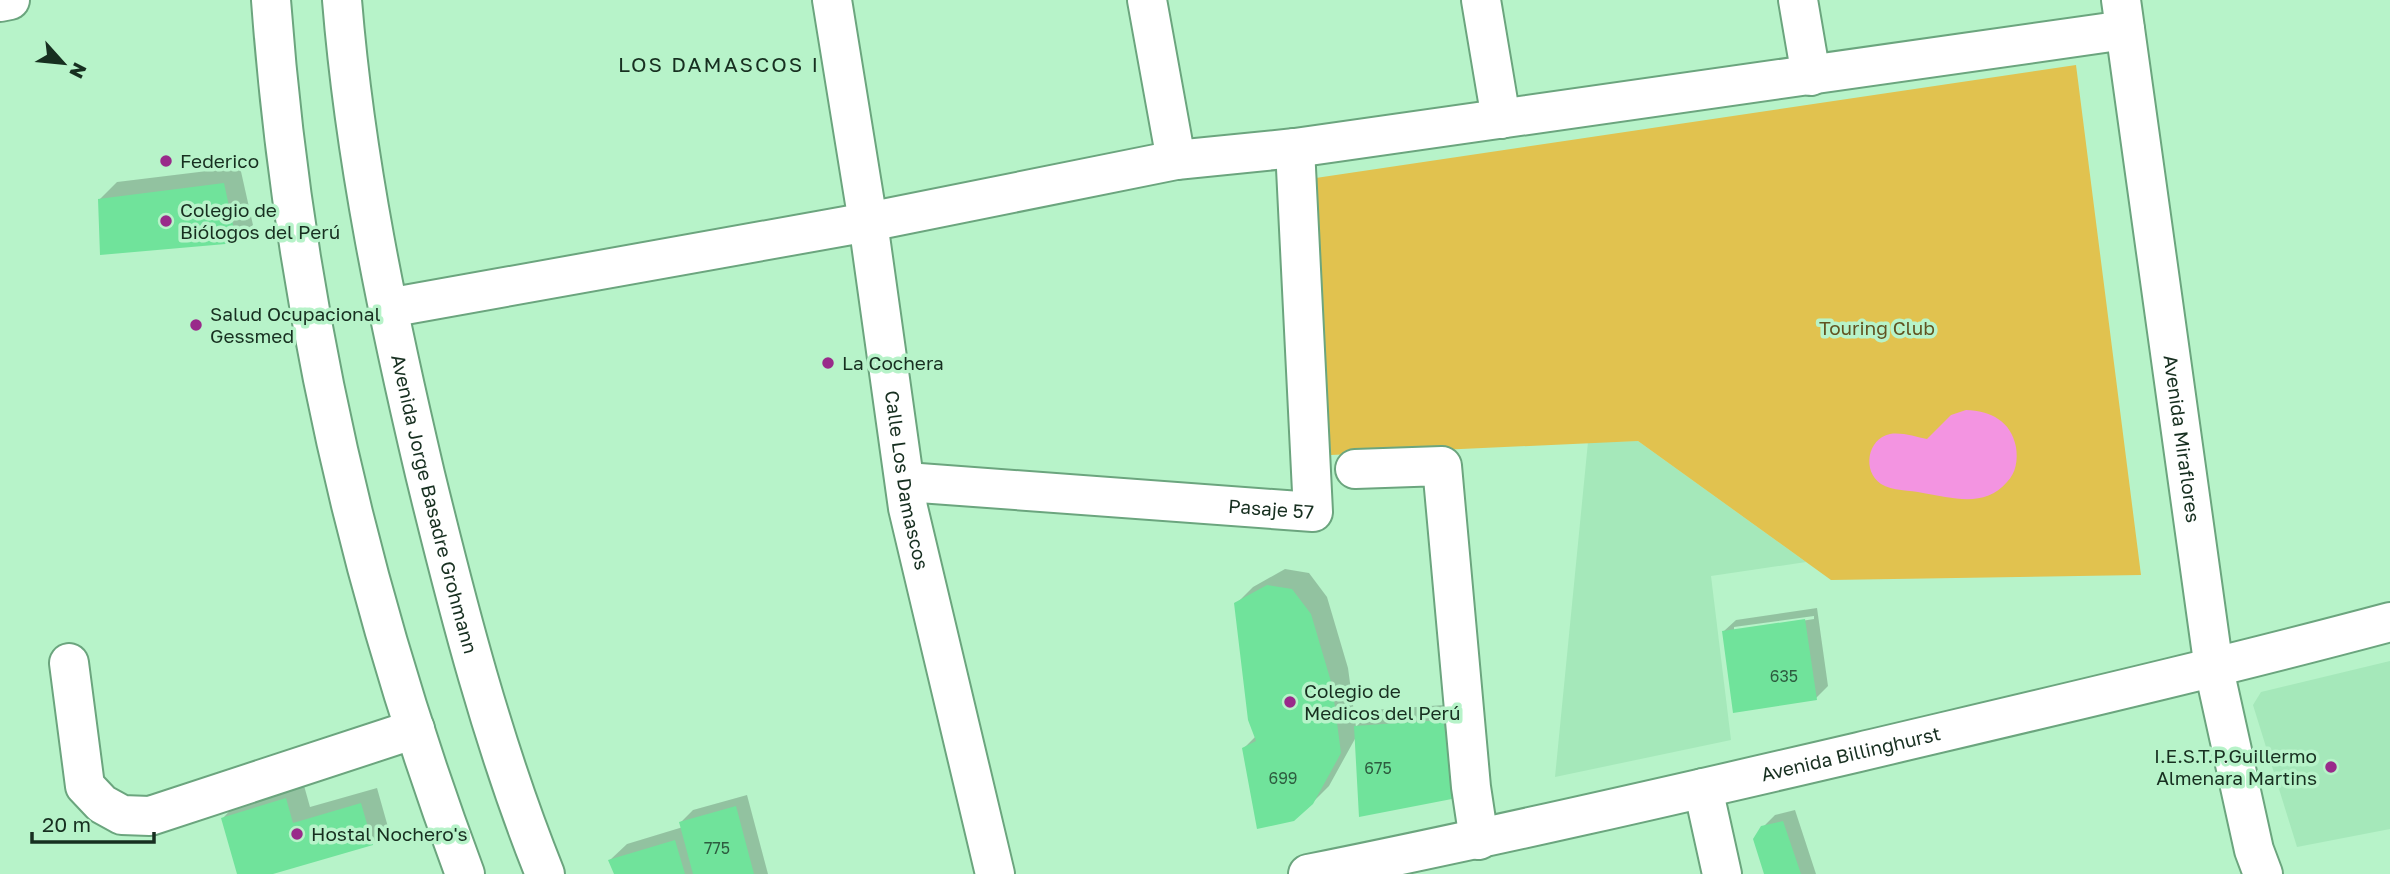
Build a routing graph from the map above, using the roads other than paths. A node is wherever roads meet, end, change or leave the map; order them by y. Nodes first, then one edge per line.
1 (10, 0) edge
2 (271, 0) edge
3 (342, 0) edge
4 (832, 0) edge
5 (1147, 0) edge
6 (1481, 0) edge
7 (1798, 0) edge
8 (0, 2) edge
9 (2123, 15) edge
10 (1811, 76) junction
11 (1501, 119) junction
12 (1295, 148) junction
13 (1176, 160) junction
14 (868, 222) junction
15 (388, 308) junction
16 (1355, 469) dead end
17 (906, 482) junction
18 (2390, 622) edge
19 (69, 663) dead end
20 (2214, 668) junction
21 (415, 729) junction
22 (1703, 788) junction
23 (1479, 840) junction
24 (465, 874) edge
25 (545, 874) edge
26 (995, 874) edge
27 (1308, 874) edge
28 (1722, 874) edge
29 (2263, 874) edge

1 - 8 main road
2 - 21 main road
3 - 15 main road, Avenida Jorge Basadre Grohmann
4 - 14 main road, Calle Los Damascos
5 - 13 main road
6 - 11 main road
7 - 10 main road
9 - 10 main road
9 - 20 main road, Avenida Miraflores
10 - 11 main road
11 - 12 main road
12 - 13 main road
12 - 17 main road, Pasaje 57
13 - 14 main road
14 - 15 main road
14 - 17 main road, Calle Los Damascos
15 - 25 main road, Avenida Jorge Basadre Grohmann
16 - 23 main road
17 - 26 main road, Calle Los Damascos
18 - 20 main road, Avenida Billinghurst
19 - 21 main road
20 - 22 main road, Avenida Billinghurst
20 - 29 main road, Avenida Miraflores
21 - 24 main road
22 - 23 main road, Avenida Billinghurst
22 - 28 main road
23 - 27 main road, Avenida Billinghurst

